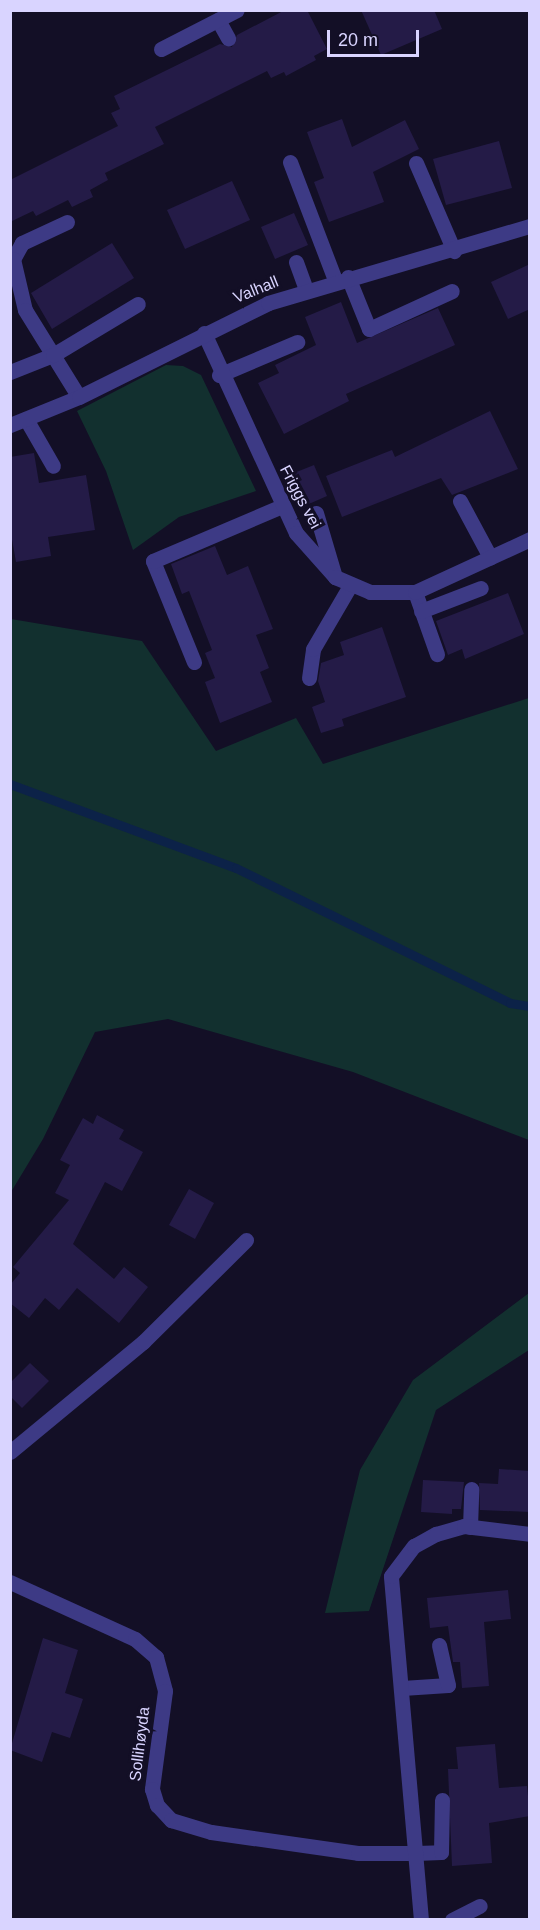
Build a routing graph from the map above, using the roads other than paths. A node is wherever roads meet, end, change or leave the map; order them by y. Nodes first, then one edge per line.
1 (237, 10) edge
2 (218, 20) junction
3 (228, 38) dead end
4 (161, 49) dead end
5 (290, 162) dead end
6 (416, 163) dead end
7 (67, 222) dead end
8 (530, 226) edge
9 (454, 250) junction
10 (296, 262) dead end
11 (342, 279) junction
12 (306, 290) junction
13 (452, 291) dead end
14 (138, 304) dead end
15 (204, 333) junction
16 (297, 342) dead end
17 (53, 355) junction
18 (10, 372) edge
19 (219, 375) junction
20 (79, 397) junction
21 (26, 419) junction
22 (10, 425) edge
23 (53, 466) dead end
24 (460, 501) dead end
25 (282, 506) junction
26 (316, 513) dead end
27 (530, 539) edge
28 (490, 557) junction
29 (335, 577) junction
30 (351, 584) junction
31 (481, 588) dead end
32 (415, 592) junction
33 (421, 610) junction
34 (437, 654) dead end
35 (194, 662) dead end
36 (309, 678) dead end
37 (246, 1240) dead end
38 (10, 1452) edge
39 (471, 1489) dead end
40 (470, 1527) junction
41 (530, 1534) edge
42 (10, 1582) edge
43 (439, 1645) dead end
44 (402, 1688) junction
45 (442, 1800) dead end
46 (416, 1853) junction
47 (480, 1906) dead end
48 (421, 1920) edge
49 (452, 1920) edge

1 - 2 street
2 - 3 street
2 - 4 street
5 - 11 street
6 - 9 street
7 - 17 street
8 - 9 street, Valhall
9 - 11 street, Valhall
10 - 12 street
11 - 12 street, Valhall
11 - 13 street
12 - 15 street, Valhall
14 - 17 street
15 - 19 street, Friggs vei
15 - 20 street, Valhall
16 - 19 street
17 - 18 street
17 - 20 street
19 - 25 street, Friggs vei
20 - 21 street, Valhall
21 - 22 street, Valhall
21 - 23 street
24 - 28 street
25 - 29 street, Friggs vei
25 - 35 street
26 - 29 street
27 - 28 street, Friggs vei
28 - 32 street, Friggs vei
29 - 30 street, Friggs vei
30 - 32 street, Friggs vei
30 - 36 street
31 - 33 street
32 - 33 street
33 - 34 street
37 - 38 street
39 - 40 street
40 - 41 street
40 - 44 street
42 - 46 street, Sollihøyda
43 - 44 street
44 - 46 street
45 - 46 street, Sollihøyda
46 - 48 street
47 - 49 street

